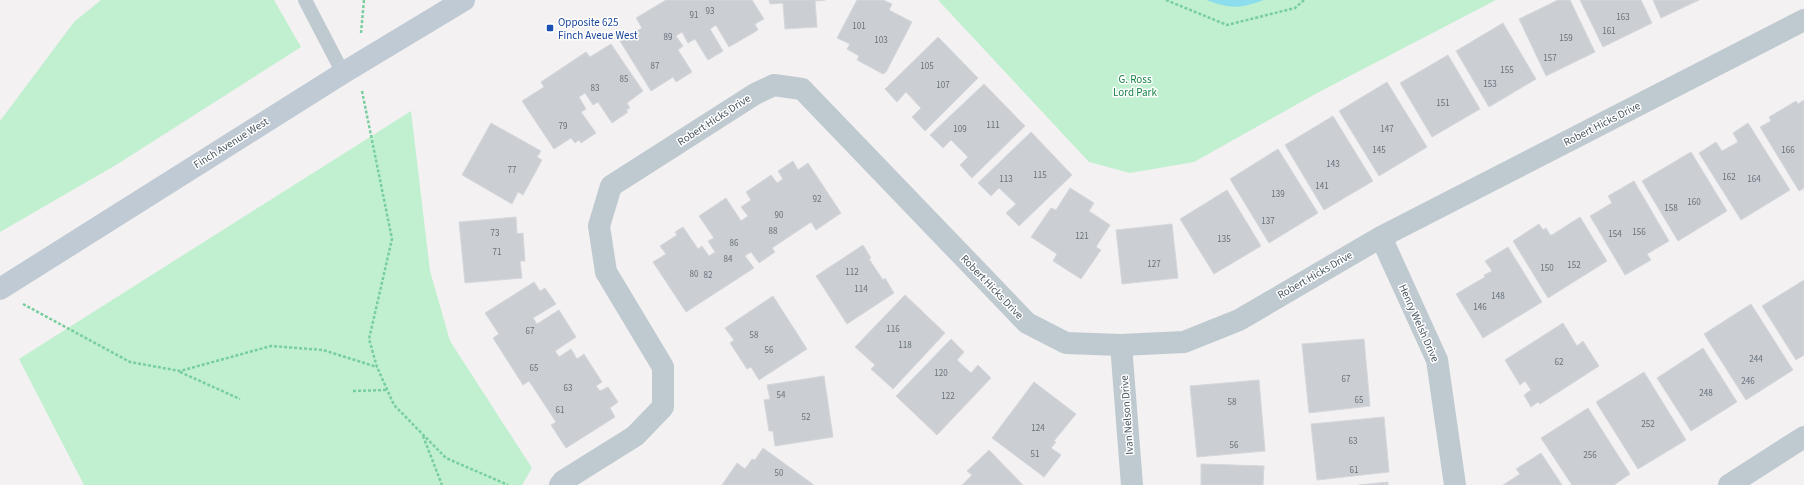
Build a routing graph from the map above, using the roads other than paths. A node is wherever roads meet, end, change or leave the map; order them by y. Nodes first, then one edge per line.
1 (305, 0) edge
2 (464, 0) edge
3 (1804, 20) edge
4 (350, 68) junction
5 (1381, 237) junction
6 (0, 289) edge
7 (1121, 345) junction
8 (1804, 437) edge
9 (560, 485) edge
10 (1132, 485) edge
11 (1455, 485) edge
12 (1729, 485) edge

1 - 4 lane
2 - 4 main road, Finch Avenue West
3 - 5 street, Robert Hicks Drive
4 - 6 main road, Finch Avenue West
5 - 7 street, Robert Hicks Drive
5 - 11 street, Henry Welsh Drive
7 - 9 street, Robert Hicks Drive
7 - 10 street, Ivan Nelson Drive
8 - 12 street

